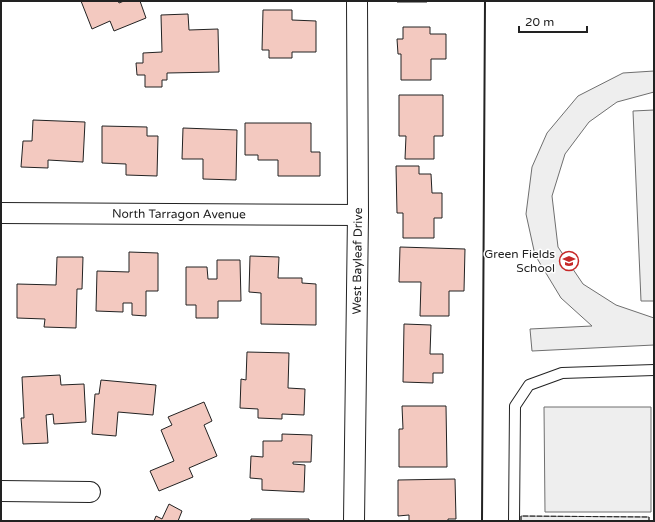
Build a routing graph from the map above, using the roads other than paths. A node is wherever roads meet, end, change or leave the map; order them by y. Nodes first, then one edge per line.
1 (357, 1) edge
2 (1, 213) edge
3 (358, 215) junction
4 (654, 370) edge
5 (1, 491) edge
6 (90, 492) dead end
7 (354, 521) edge
8 (514, 521) edge

1 - 3 street, West Bayleaf Drive
2 - 3 street, North Tarragon Avenue
3 - 7 street, West Bayleaf Drive
4 - 8 lane
5 - 6 street

